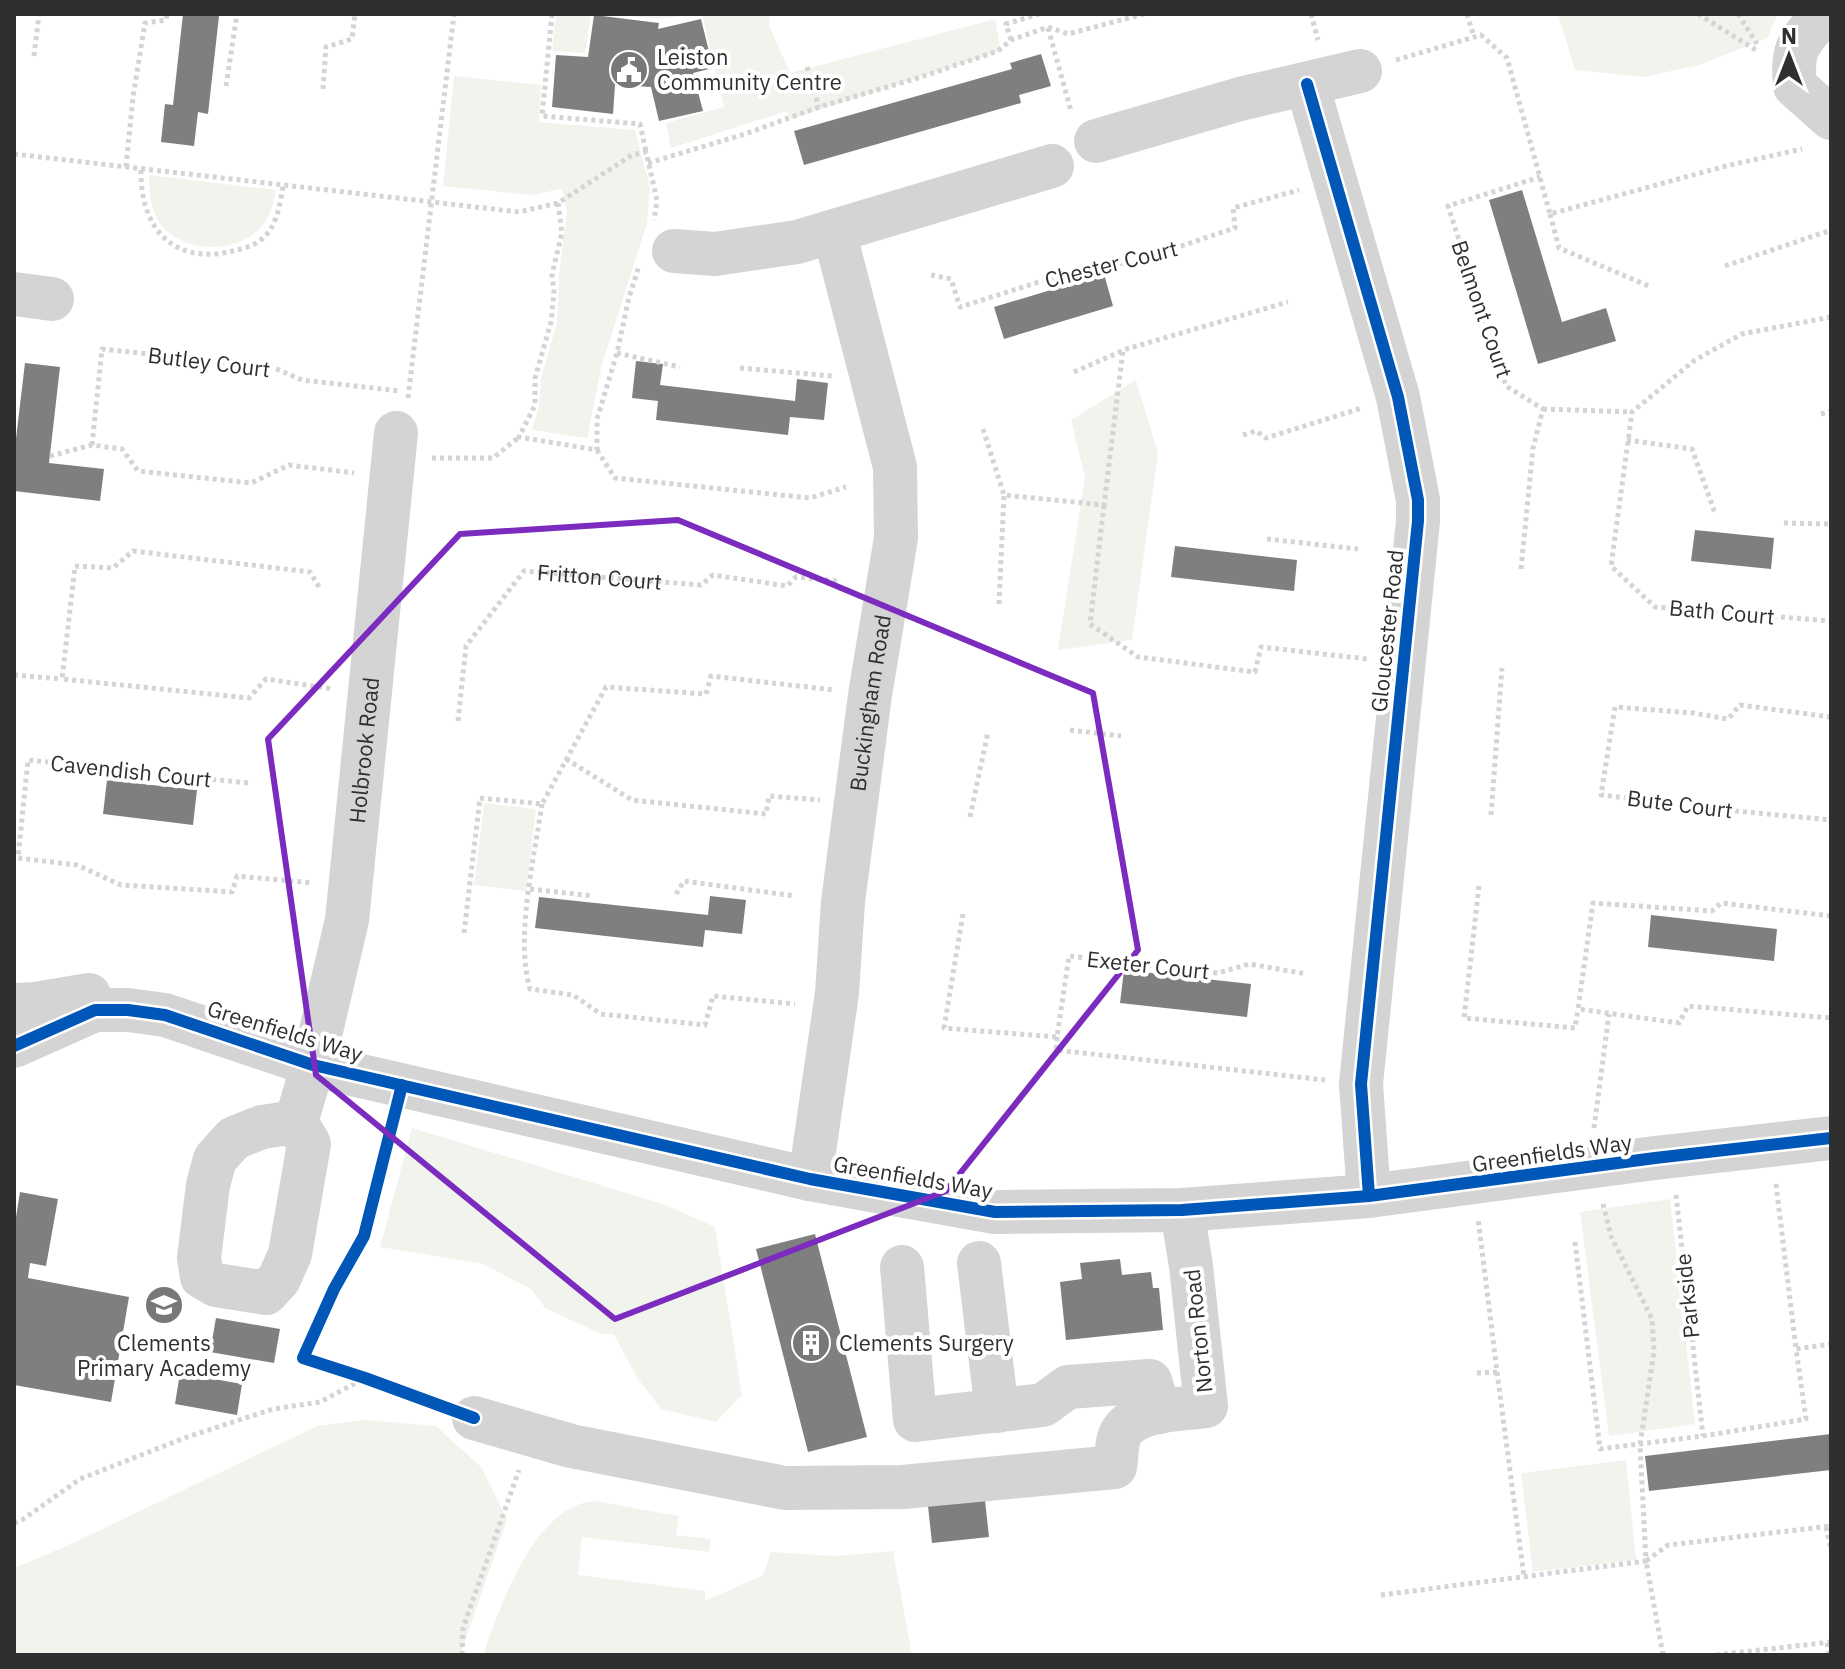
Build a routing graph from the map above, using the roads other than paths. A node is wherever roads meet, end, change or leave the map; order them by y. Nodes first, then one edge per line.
1 (1823, 14) edge
2 (1360, 71) road end
3 (1307, 84) junction
4 (1084, 129) road end
5 (1816, 133) edge
6 (1052, 166) dead end
7 (815, 237) junction
8 (657, 246) road end
9 (394, 455) road end
10 (14, 1005) edge
11 (128, 1010) junction
12 (14, 1046) edge
13 (313, 1065) junction
14 (296, 1122) dead end
15 (1831, 1138) edge
16 (810, 1179) junction
17 (1369, 1196) junction
18 (1182, 1210) junction
19 (979, 1263) dead end
20 (902, 1267) dead end
21 (997, 1411) junction
22 (1160, 1412) junction
23 (474, 1418) dead end

1 - 5 street
2 - 3 street
3 - 4 street
3 - 17 street, Gloucester Road
6 - 7 street
7 - 8 street
7 - 16 street, Buckingham Road
9 - 13 street, Holbrook Road
10 - 11 street, Greenfields Way
11 - 12 street, Greenfields Way
11 - 13 street, Greenfields Way
13 - 14 street, Holbrook Road
13 - 16 street, Greenfields Way
15 - 17 street, Greenfields Way
16 - 18 street, Greenfields Way
17 - 18 street, Greenfields Way
18 - 22 street, Norton Road
19 - 21 street
20 - 21 street
21 - 22 street
22 - 23 street

